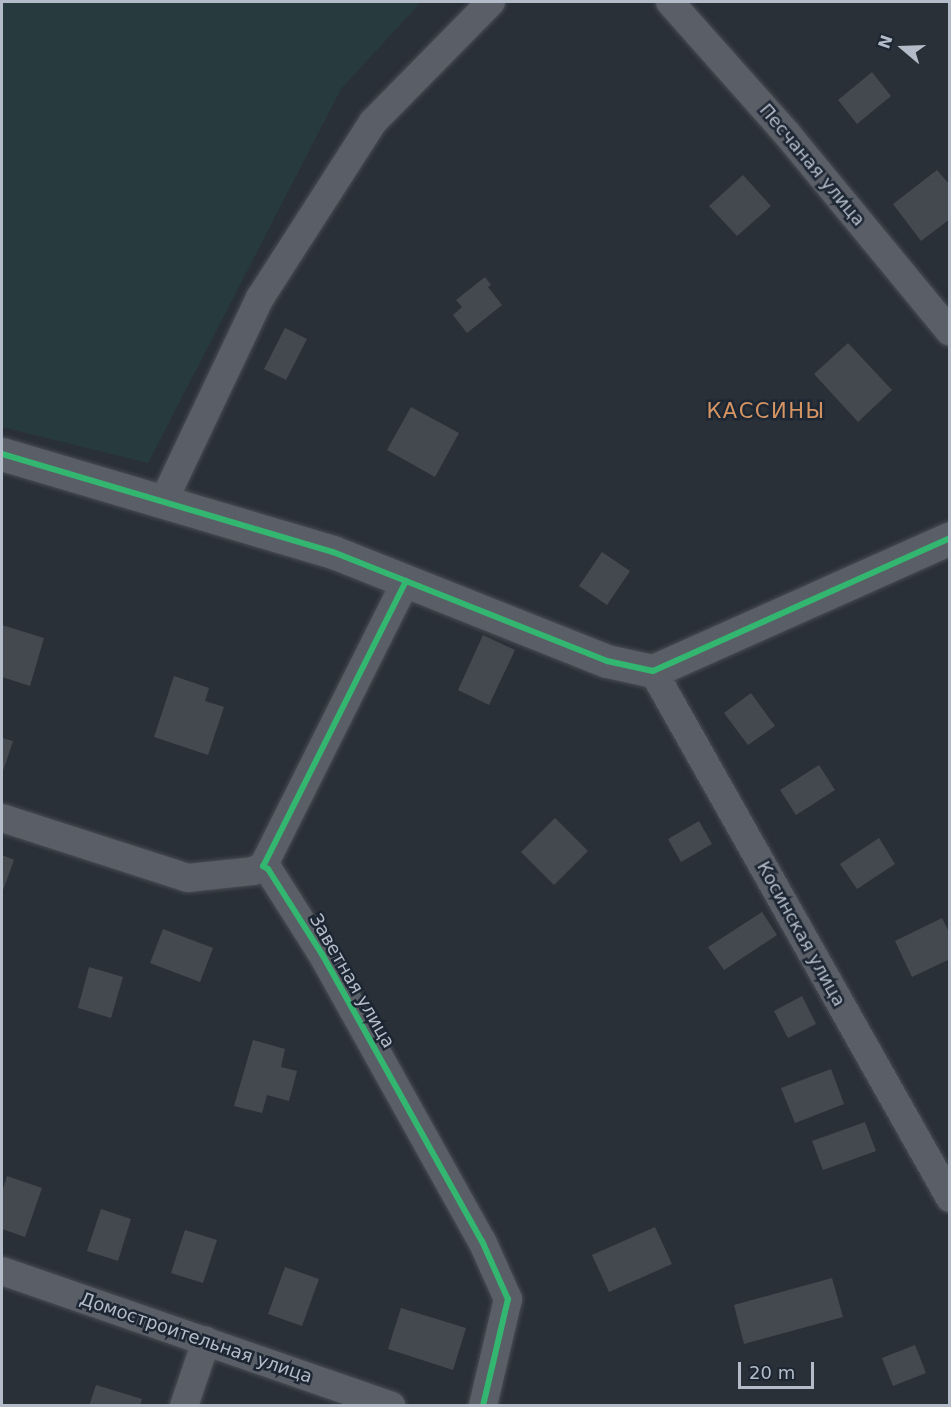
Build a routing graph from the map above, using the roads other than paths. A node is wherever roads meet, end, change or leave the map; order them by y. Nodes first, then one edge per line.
1 (491, 2) edge
2 (670, 2) edge
3 (950, 332) edge
4 (2, 454) edge
5 (163, 502) junction
6 (950, 538) edge
7 (406, 581) junction
8 (653, 671) junction
9 (2, 818) edge
10 (263, 866) junction
11 (950, 1198) edge
12 (2, 1271) edge
13 (206, 1341) junction
14 (184, 1406) edge
15 (391, 1406) edge
16 (483, 1406) edge

1 - 5 street
2 - 3 street, Песчаная улица
4 - 5 street
5 - 7 street
6 - 8 street
7 - 8 street
7 - 10 street
8 - 11 street, Косинская улица
9 - 10 street
10 - 16 street, Заветная улица
12 - 13 street, Домостроительная улица
13 - 14 street
13 - 15 street, Домостроительная улица

